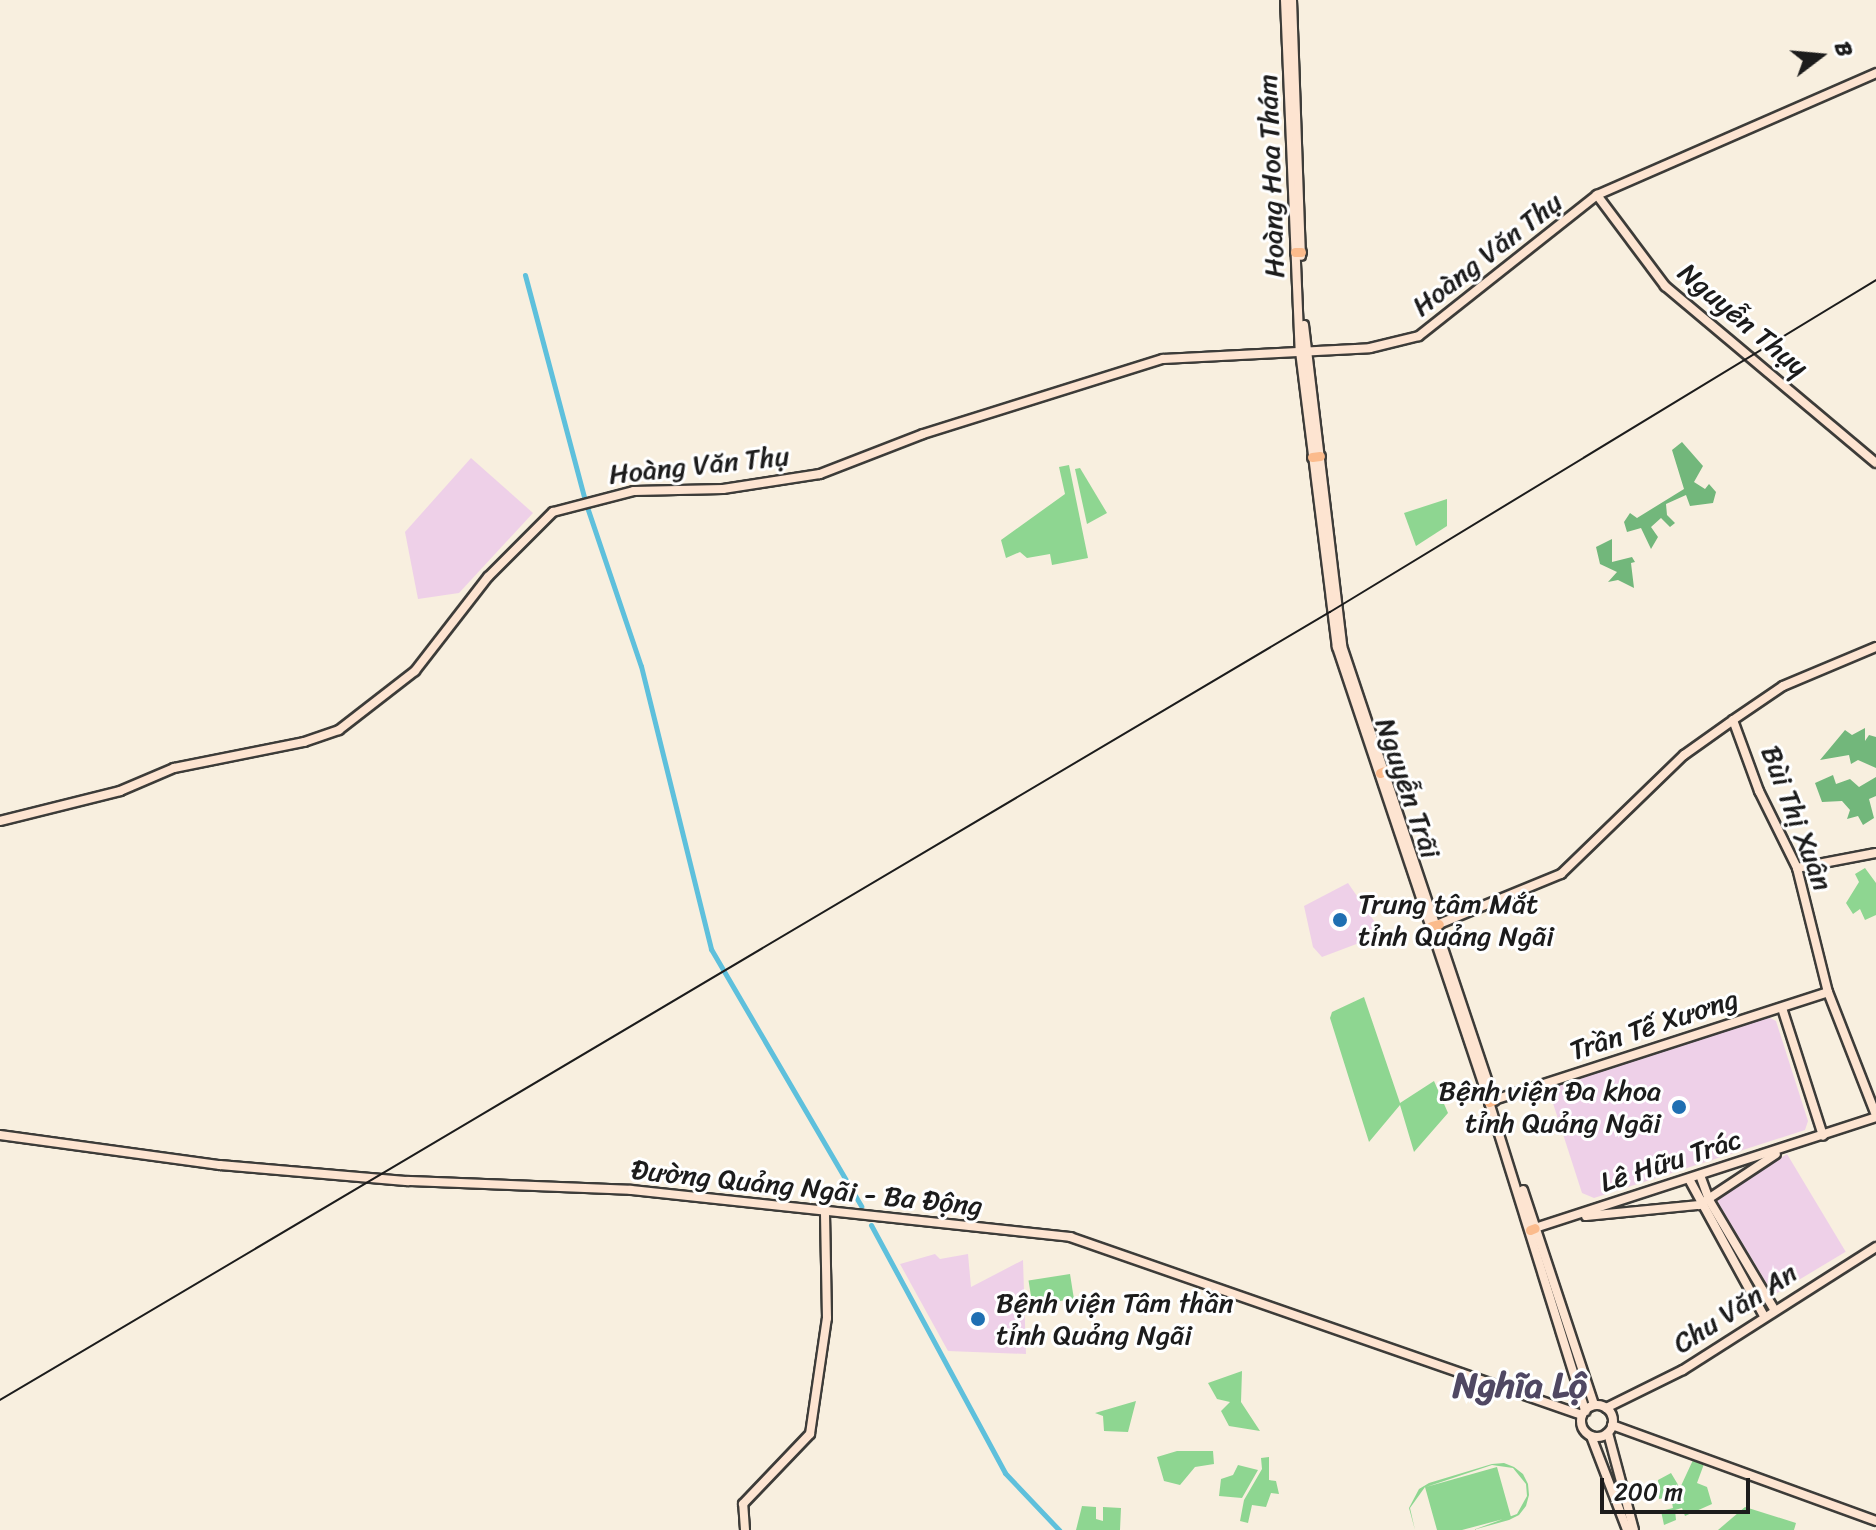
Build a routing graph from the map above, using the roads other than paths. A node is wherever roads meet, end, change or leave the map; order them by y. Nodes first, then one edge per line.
1 (1285, 0) edge
2 (1292, 0) edge
3 (1876, 73) edge
4 (1597, 195) junction
5 (1298, 252) junction
6 (1303, 351) junction
7 (1876, 463) edge
8 (1876, 647) edge
9 (1733, 720) junction
10 (0, 821) edge
11 (1876, 853) edge
12 (1797, 868) junction
13 (1435, 925) junction
14 (1828, 992) junction
15 (1782, 1008) junction
16 (1492, 1101) junction
17 (1876, 1116) edge
18 (0, 1135) edge
19 (1823, 1136) junction
20 (1783, 1149) junction
21 (1700, 1175) junction
22 (1689, 1179) junction
23 (1709, 1200) junction
24 (1620, 1201) junction
25 (1699, 1205) junction
26 (1624, 1213) junction
27 (825, 1214) junction
28 (1572, 1217) junction
29 (1533, 1229) junction
30 (1876, 1247) edge
31 (1774, 1309) junction
32 (1764, 1316) junction
33 (1594, 1405) junction
34 (1606, 1408) junction
35 (1584, 1413) junction
36 (1610, 1429) junction
37 (1591, 1436) junction
38 (1876, 1521) edge
39 (745, 1530) edge
40 (1627, 1530) edge
41 (1634, 1530) edge

1 - 5 main road, Hoàng Hoa Thám
2 - 5 main road, Hoàng Hoa Thám
3 - 4 main road, Hoàng Văn Thụ
4 - 6 main road, Hoàng Văn Thụ
4 - 7 main road, Nguyễn Thụy
5 - 6 main road, Hoàng Hoa Thám
6 - 10 main road, Hoàng Văn Thụ
6 - 13 main road, Nguyễn Trãi
8 - 9 main road
9 - 12 main road, Bùi Thị Xuân
9 - 13 main road
11 - 12 main road
12 - 14 main road, Bùi Thị Xuân
13 - 16 main road, Nguyễn Trãi
14 - 15 main road, Trần Tế Xương
14 - 17 main road, Bùi Thị Xuân
15 - 16 main road, Trần Tế Xương
15 - 19 main road
16 - 29 main road, Nguyễn Trãi
17 - 19 main road, Lê Hữu Trác
18 - 27 main road, Đường Quảng Ngãi - Ba Động
19 - 20 main road, Lê Hữu Trác
20 - 21 main road, Lê Hữu Trác
20 - 23 main road, Lê Hữu Trác
21 - 22 main road, Lê Hữu Trác
21 - 23 main road
22 - 24 main road, Lê Hữu Trác
22 - 25 main road
23 - 25 main road, Lê Hữu Trác
23 - 31 main road
24 - 26 main road
24 - 28 main road, Lê Hữu Trác
25 - 26 main road, Lê Hữu Trác
25 - 32 main road
26 - 28 main road, Lê Hữu Trác
27 - 35 main road, Đường Quảng Ngãi - Ba Động
27 - 39 main road
28 - 29 main road, Lê Hữu Trác
29 - 33 main road, Nguyễn Trãi
29 - 35 main road, Nguyễn Trãi
30 - 31 main road, Chu Văn An
31 - 32 main road, Chu Văn An
32 - 34 main road, Chu Văn An
33 - 34 main road
33 - 35 main road
34 - 36 main road
35 - 37 main road
36 - 37 main road
36 - 38 main road
36 - 41 main road
37 - 40 main road

